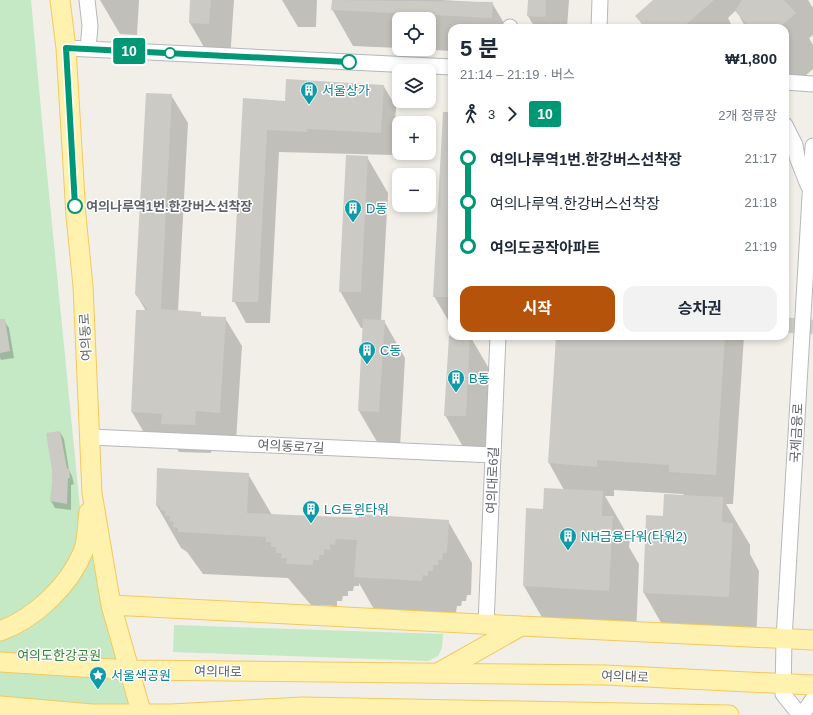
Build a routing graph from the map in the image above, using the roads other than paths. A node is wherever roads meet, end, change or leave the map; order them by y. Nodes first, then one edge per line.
1 (60, 0) edge
2 (87, 0) edge
3 (600, 0) edge
4 (600, 24) edge
5 (66, 48) junction
6 (88, 50) junction
7 (448, 67) edge
8 (789, 82) edge
9 (813, 84) edge
10 (789, 133) edge
11 (813, 146) edge
12 (810, 190) junction
13 (498, 340) edge
14 (90, 437) junction
15 (493, 455) junction
16 (92, 493) junction
17 (111, 605) junction
18 (486, 624) junction
19 (521, 626) junction
20 (4, 630) edge
21 (784, 638) junction
22 (813, 640) edge
23 (9, 662) edge
24 (130, 670) junction
25 (437, 674) junction
26 (783, 683) junction
27 (813, 685) edge
28 (813, 699) edge
29 (7, 706) edge
30 (142, 715) edge
31 (729, 715) edge
32 (801, 715) edge

1 - 5 main road, 여의동로
2 - 6 street
3 - 4 street
5 - 6 street
5 - 14 main road, 여의동로
6 - 7 street
8 - 9 street
10 - 12 street
11 - 12 street, 국제금융로
12 - 21 street, 국제금융로
13 - 15 street, 여의대로6길
14 - 15 street, 여의동로7길
14 - 16 main road, 여의동로
15 - 18 street, 여의대로6길
16 - 17 main road, 여의동로
16 - 20 main road
17 - 18 main road
17 - 24 main road, 여의동로
18 - 19 main road
19 - 21 main road
19 - 25 main road
21 - 22 main road
21 - 26 street, 국제금융로
23 - 24 main road, 여의대로
24 - 25 main road, 여의대로
24 - 30 main road, 여의동로
25 - 26 main road, 여의대로
26 - 27 main road, 여의대로
26 - 32 street, 국제금융로
28 - 32 street, 국제금융로
29 - 30 main road
30 - 31 main road

